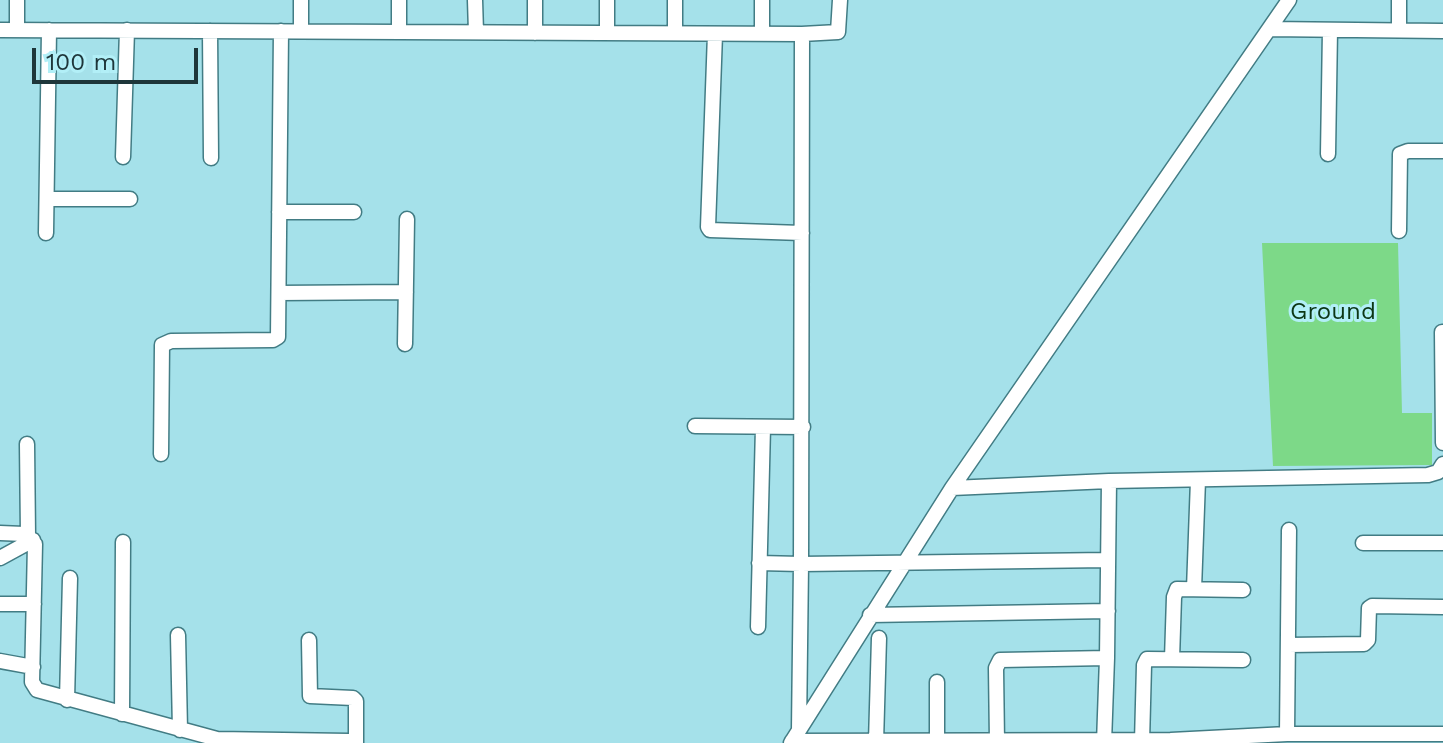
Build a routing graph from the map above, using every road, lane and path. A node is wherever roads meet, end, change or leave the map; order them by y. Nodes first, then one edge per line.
1 (17, 0) edge
2 (301, 0) edge
3 (399, 0) edge
4 (475, 0) edge
5 (535, 0) edge
6 (607, 0) edge
7 (675, 0) edge
8 (762, 0) edge
9 (840, 0) edge
10 (1289, 0) edge
11 (1399, 0) edge
12 (1269, 29) junction
13 (0, 30) edge
14 (17, 30) junction
15 (49, 30) junction
16 (127, 30) junction
17 (301, 30) junction
18 (1330, 30) junction
19 (1399, 30) junction
20 (210, 31) junction
21 (281, 31) junction
22 (399, 31) junction
23 (1443, 31) edge
24 (476, 32) junction
25 (535, 33) junction
26 (607, 33) junction
27 (675, 33) junction
28 (715, 34) junction
29 (762, 34) junction
30 (802, 34) junction
31 (1443, 151) edge
32 (1328, 154) dead end
33 (123, 157) dead end
34 (211, 158) dead end
35 (47, 199) junction
36 (130, 199) dead end
37 (279, 212) junction
38 (354, 212) dead end
39 (407, 219) dead end
40 (1399, 231) dead end
41 (46, 233) dead end
42 (802, 233) junction
43 (406, 292) junction
44 (279, 293) junction
45 (1442, 332) edge
46 (405, 344) dead end
47 (1442, 373) edge
48 (695, 426) dead end
49 (763, 427) junction
50 (803, 427) junction
51 (1443, 443) edge
52 (27, 444) dead end
53 (161, 454) dead end
54 (1443, 464) edge
55 (1198, 480) junction
56 (1109, 481) junction
57 (952, 488) junction
58 (1289, 530) dead end
59 (0, 533) edge
60 (30, 538) junction
61 (123, 542) dead end
62 (1363, 543) dead end
63 (1443, 543) edge
64 (0, 558) edge
65 (1107, 560) junction
66 (759, 563) junction
67 (903, 563) junction
68 (801, 564) junction
69 (70, 578) dead end
70 (1194, 589) junction
71 (1243, 590) dead end
72 (0, 604) edge
73 (34, 604) junction
74 (1443, 607) edge
75 (1108, 611) junction
76 (870, 615) junction
77 (758, 627) dead end
78 (178, 635) dead end
79 (879, 638) dead end
80 (309, 640) dead end
81 (1288, 645) junction
82 (1107, 658) junction
83 (1172, 659) junction
84 (1243, 660) dead end
85 (0, 661) edge
86 (33, 667) junction
87 (937, 682) dead end
88 (67, 700) junction
89 (122, 714) junction
90 (180, 730) junction
91 (1287, 734) junction
92 (1443, 734) edge
93 (1330, 738) edge
94 (794, 739) edge
95 (1230, 740) edge
96 (846, 742) edge
97 (876, 742) edge
98 (928, 742) edge
99 (991, 742) edge
100 (997, 742) edge
101 (1142, 742) edge
102 (1171, 742) edge
103 (356, 743) edge
104 (1104, 743) edge

1 - 14 street
2 - 17 street
3 - 22 street
4 - 24 street
5 - 25 street
6 - 26 street
7 - 27 street
8 - 29 street
9 - 30 street
10 - 12 street
11 - 19 street
12 - 18 street
12 - 57 street
13 - 14 street
14 - 15 street
15 - 16 street
15 - 35 street
16 - 20 street
16 - 33 street
17 - 21 street
17 - 22 street
18 - 19 street
18 - 32 street
19 - 23 street
20 - 21 street
20 - 34 street
21 - 37 street
22 - 24 street
24 - 25 street
25 - 26 street
26 - 27 street
27 - 28 street
28 - 29 street
28 - 42 street
29 - 30 street
30 - 42 street
31 - 40 street
35 - 36 street
35 - 41 street
37 - 38 street
37 - 44 street
39 - 43 street
42 - 50 street
43 - 44 street
43 - 46 street
44 - 53 street
45 - 47 street
47 - 51 street
48 - 49 street
49 - 50 street
49 - 66 street
50 - 68 street
52 - 60 street
54 - 55 street
55 - 56 street
55 - 70 street
56 - 57 street
56 - 65 street
57 - 67 street
58 - 81 street
59 - 60 street
60 - 64 street
60 - 73 street
61 - 89 street
62 - 63 street
65 - 67 street
65 - 75 street
66 - 68 street
66 - 77 street
67 - 68 street
67 - 76 street
68 - 94 street
69 - 88 street
70 - 71 street
70 - 83 street
72 - 73 street
73 - 86 street
74 - 81 street
75 - 76 street
75 - 82 street
76 - 94 street
78 - 90 street
79 - 97 street
80 - 103 street
81 - 91 street
82 - 100 street
82 - 104 street
83 - 84 street
83 - 101 street
85 - 86 street
86 - 88 street
87 - 98 street
88 - 89 street
89 - 90 street
90 - 103 street
91 - 93 street
91 - 95 street
92 - 93 street
94 - 96 street
95 - 102 street
96 - 97 street
97 - 98 street
98 - 99 street
99 - 100 street
100 - 104 street
101 - 102 street
101 - 104 street

